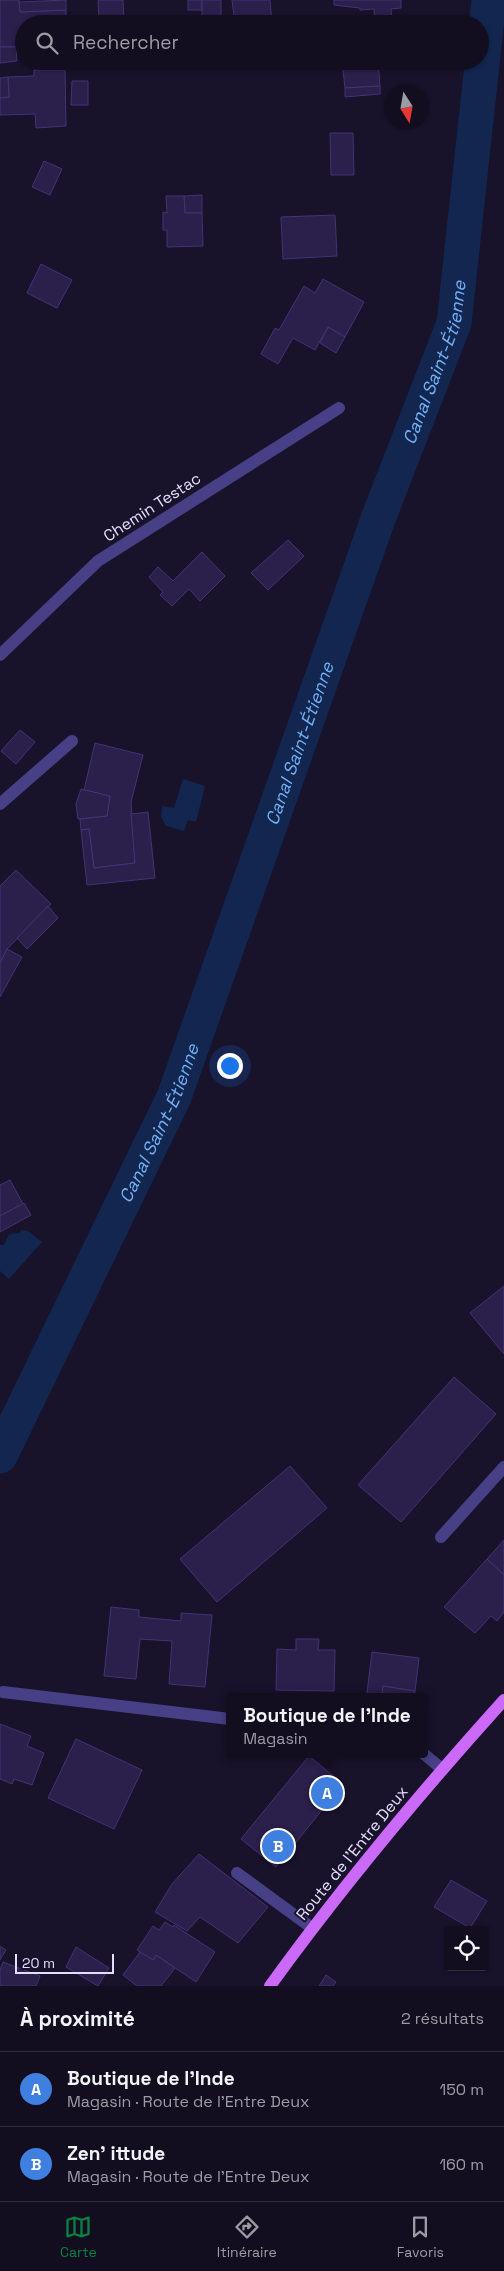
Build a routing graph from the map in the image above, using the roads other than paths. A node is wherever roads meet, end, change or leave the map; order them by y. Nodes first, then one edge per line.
1 (339, 408) dead end
2 (0, 655) edge
3 (72, 741) dead end
4 (0, 804) edge
5 (504, 1467) edge
6 (441, 1537) dead end
7 (3, 1692) dead end
8 (504, 1700) edge
9 (226, 1719) edge
10 (428, 1757) edge
11 (442, 1769) junction
12 (237, 1873) dead end
13 (312, 1928) junction
14 (270, 1986) edge

1 - 2 street, Chemin Testac
3 - 4 street
5 - 6 street
7 - 9 street
8 - 11 main road, Route de l'Entre Deux
10 - 11 street
11 - 13 main road, Route de l'Entre Deux
12 - 13 street
13 - 14 main road, Route de l'Entre Deux

